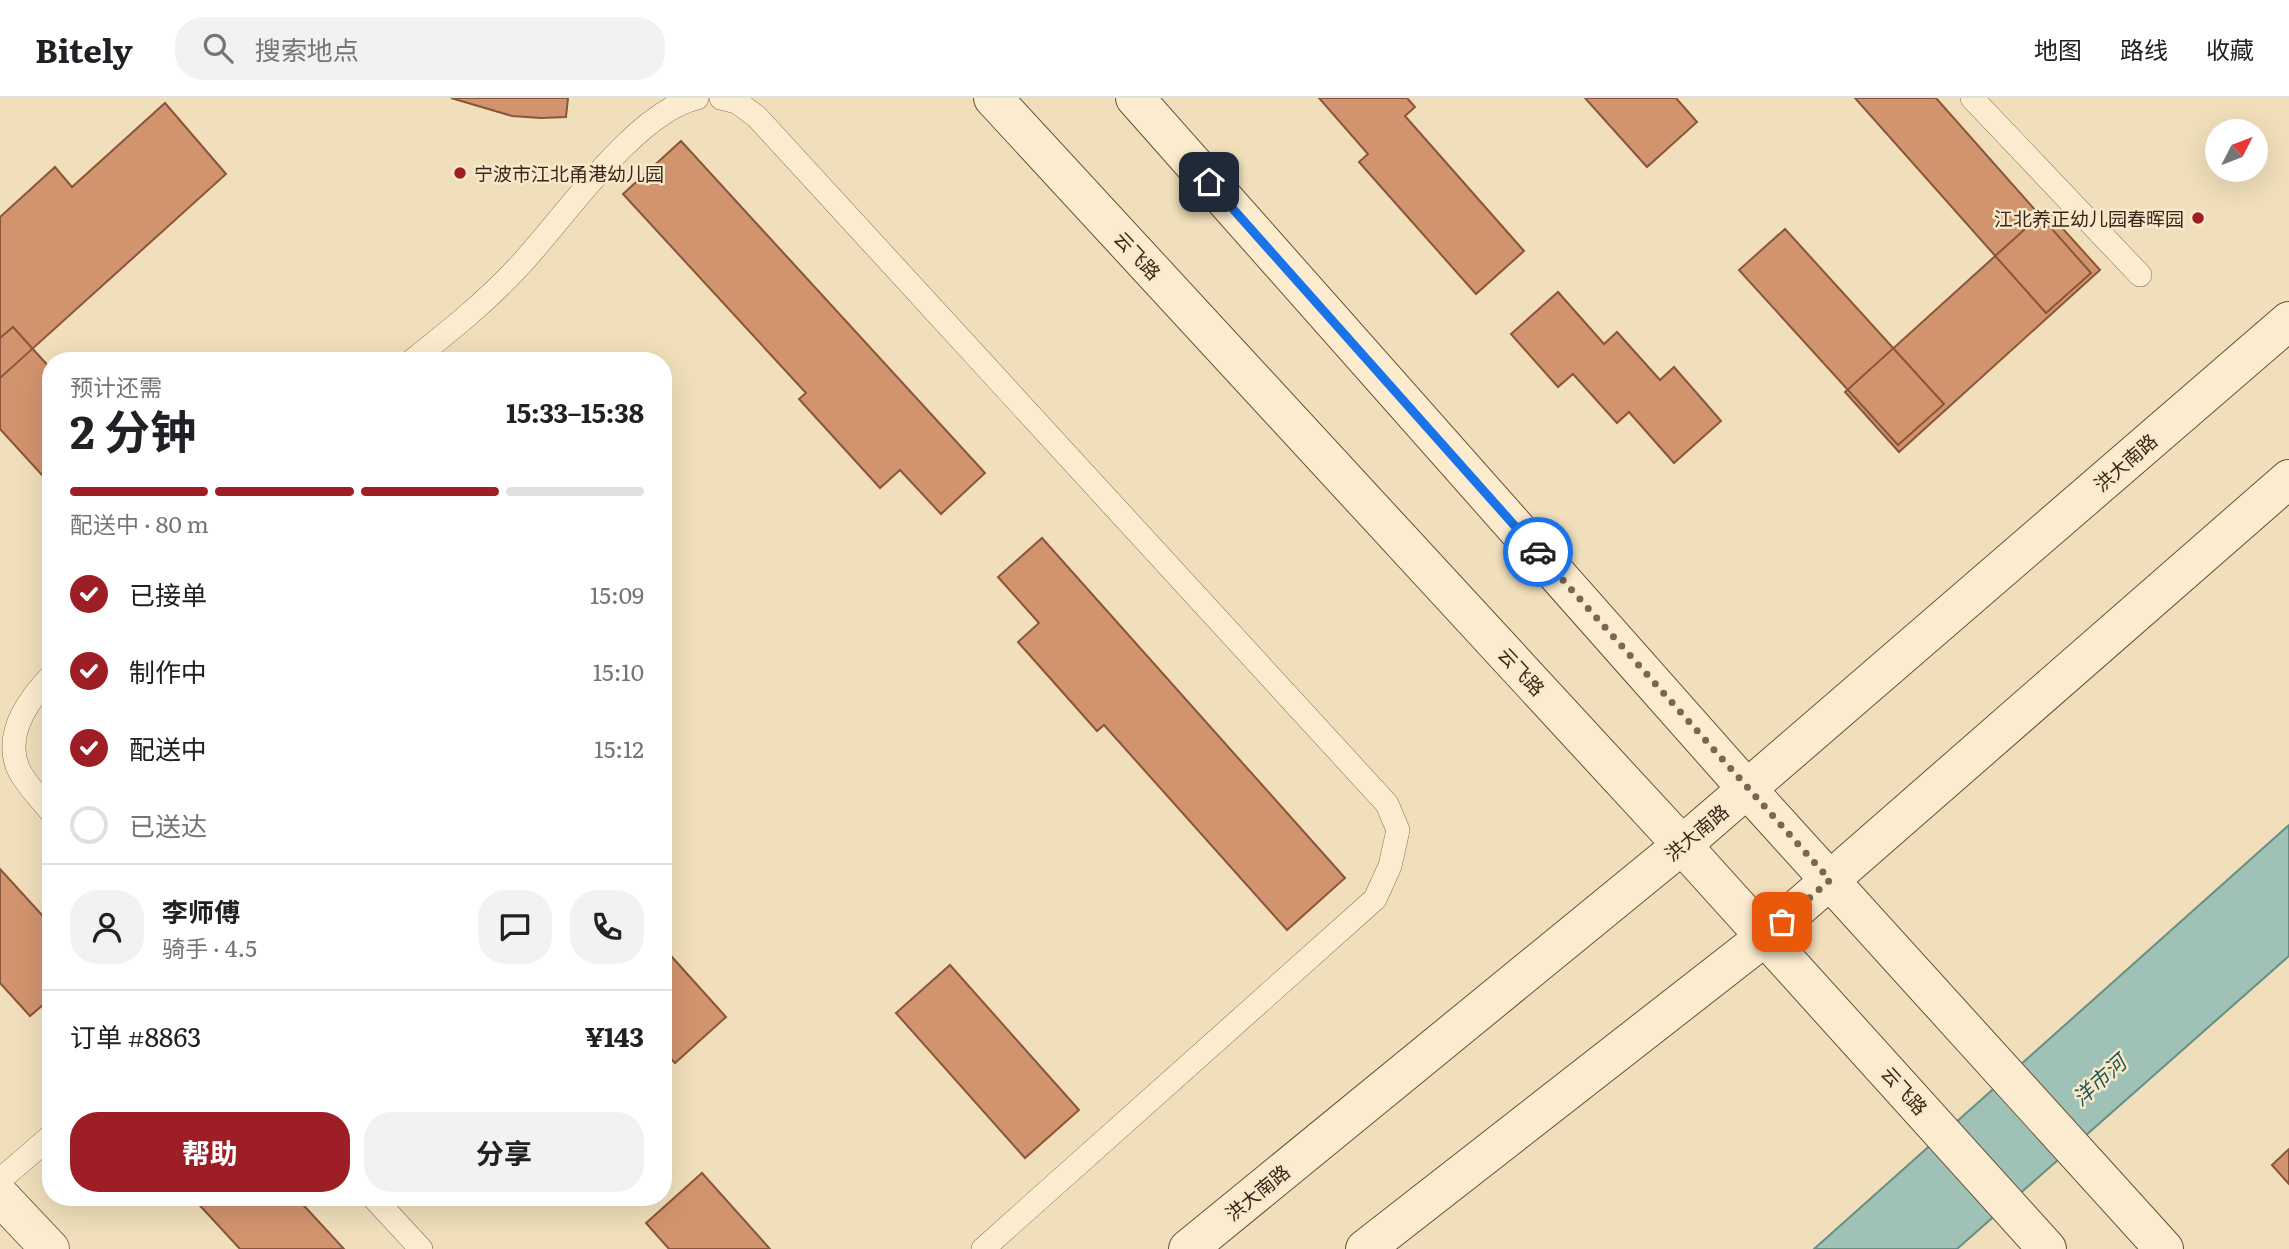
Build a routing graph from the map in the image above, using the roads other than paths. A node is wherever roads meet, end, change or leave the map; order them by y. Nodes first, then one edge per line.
1 (697, 98) edge
2 (721, 98) edge
3 (993, 98) edge
4 (1135, 98) edge
5 (1972, 98) edge
6 (2140, 275) dead end
7 (2289, 321) edge
8 (423, 352) edge
9 (2289, 479) edge
10 (42, 688) edge
11 (1747, 789) junction
12 (42, 800) edge
13 (1682, 845) junction
14 (1830, 880) junction
15 (1766, 936) junction
16 (42, 1144) edge
17 (0, 1180) edge
18 (0, 1196) edge
19 (381, 1206) edge
20 (2157, 1242) edge
21 (50, 1249) edge
22 (421, 1249) edge
23 (983, 1249) edge
24 (1188, 1249) edge
25 (1365, 1249) edge
26 (2047, 1249) edge

1 - 8 lane
2 - 23 lane
3 - 13 main road, 云飞路
4 - 11 main road
5 - 6 lane
7 - 11 main road, 洪大南路
9 - 14 main road
10 - 12 lane
11 - 13 main road, 洪大南路
11 - 14 main road
13 - 15 main road, 云飞路
13 - 24 main road, 洪大南路
14 - 15 main road
14 - 20 main road
15 - 25 main road
15 - 26 main road, 云飞路
16 - 17 lane
18 - 21 main road
19 - 22 lane

